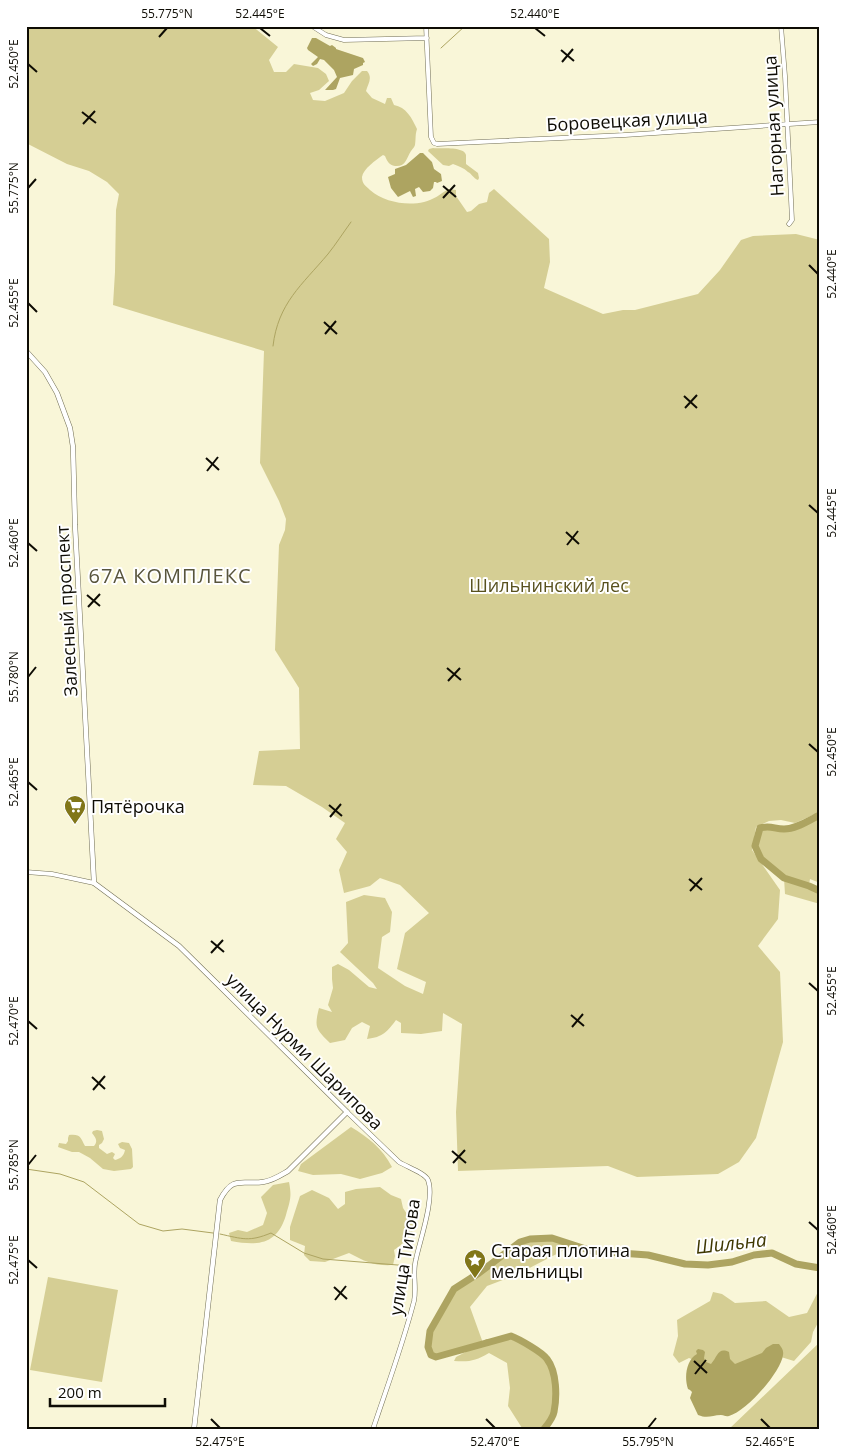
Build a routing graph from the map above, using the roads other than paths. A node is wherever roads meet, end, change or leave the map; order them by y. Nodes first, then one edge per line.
1 (312, 26) edge
2 (426, 26) edge
3 (781, 26) edge
4 (427, 38) junction
5 (820, 122) edge
6 (787, 124) junction
7 (789, 224) dead end
8 (26, 351) edge
9 (26, 872) edge
10 (94, 883) junction
11 (347, 1112) junction
12 (424, 1175) joint
13 (194, 1429) edge
14 (373, 1429) edge

1 - 4 street
2 - 4 street
3 - 6 street, Нагорная улица
4 - 6 street, Боровецкая улица
5 - 6 street, Боровецкая улица
6 - 7 street, Нагорная улица
8 - 10 main road, Залесный проспект
9 - 10 street
10 - 11 main road, улица Нурми Шарипова
11 - 12 street, улица Нурми Шарипова
11 - 13 main road
12 - 14 street, улица Титова

